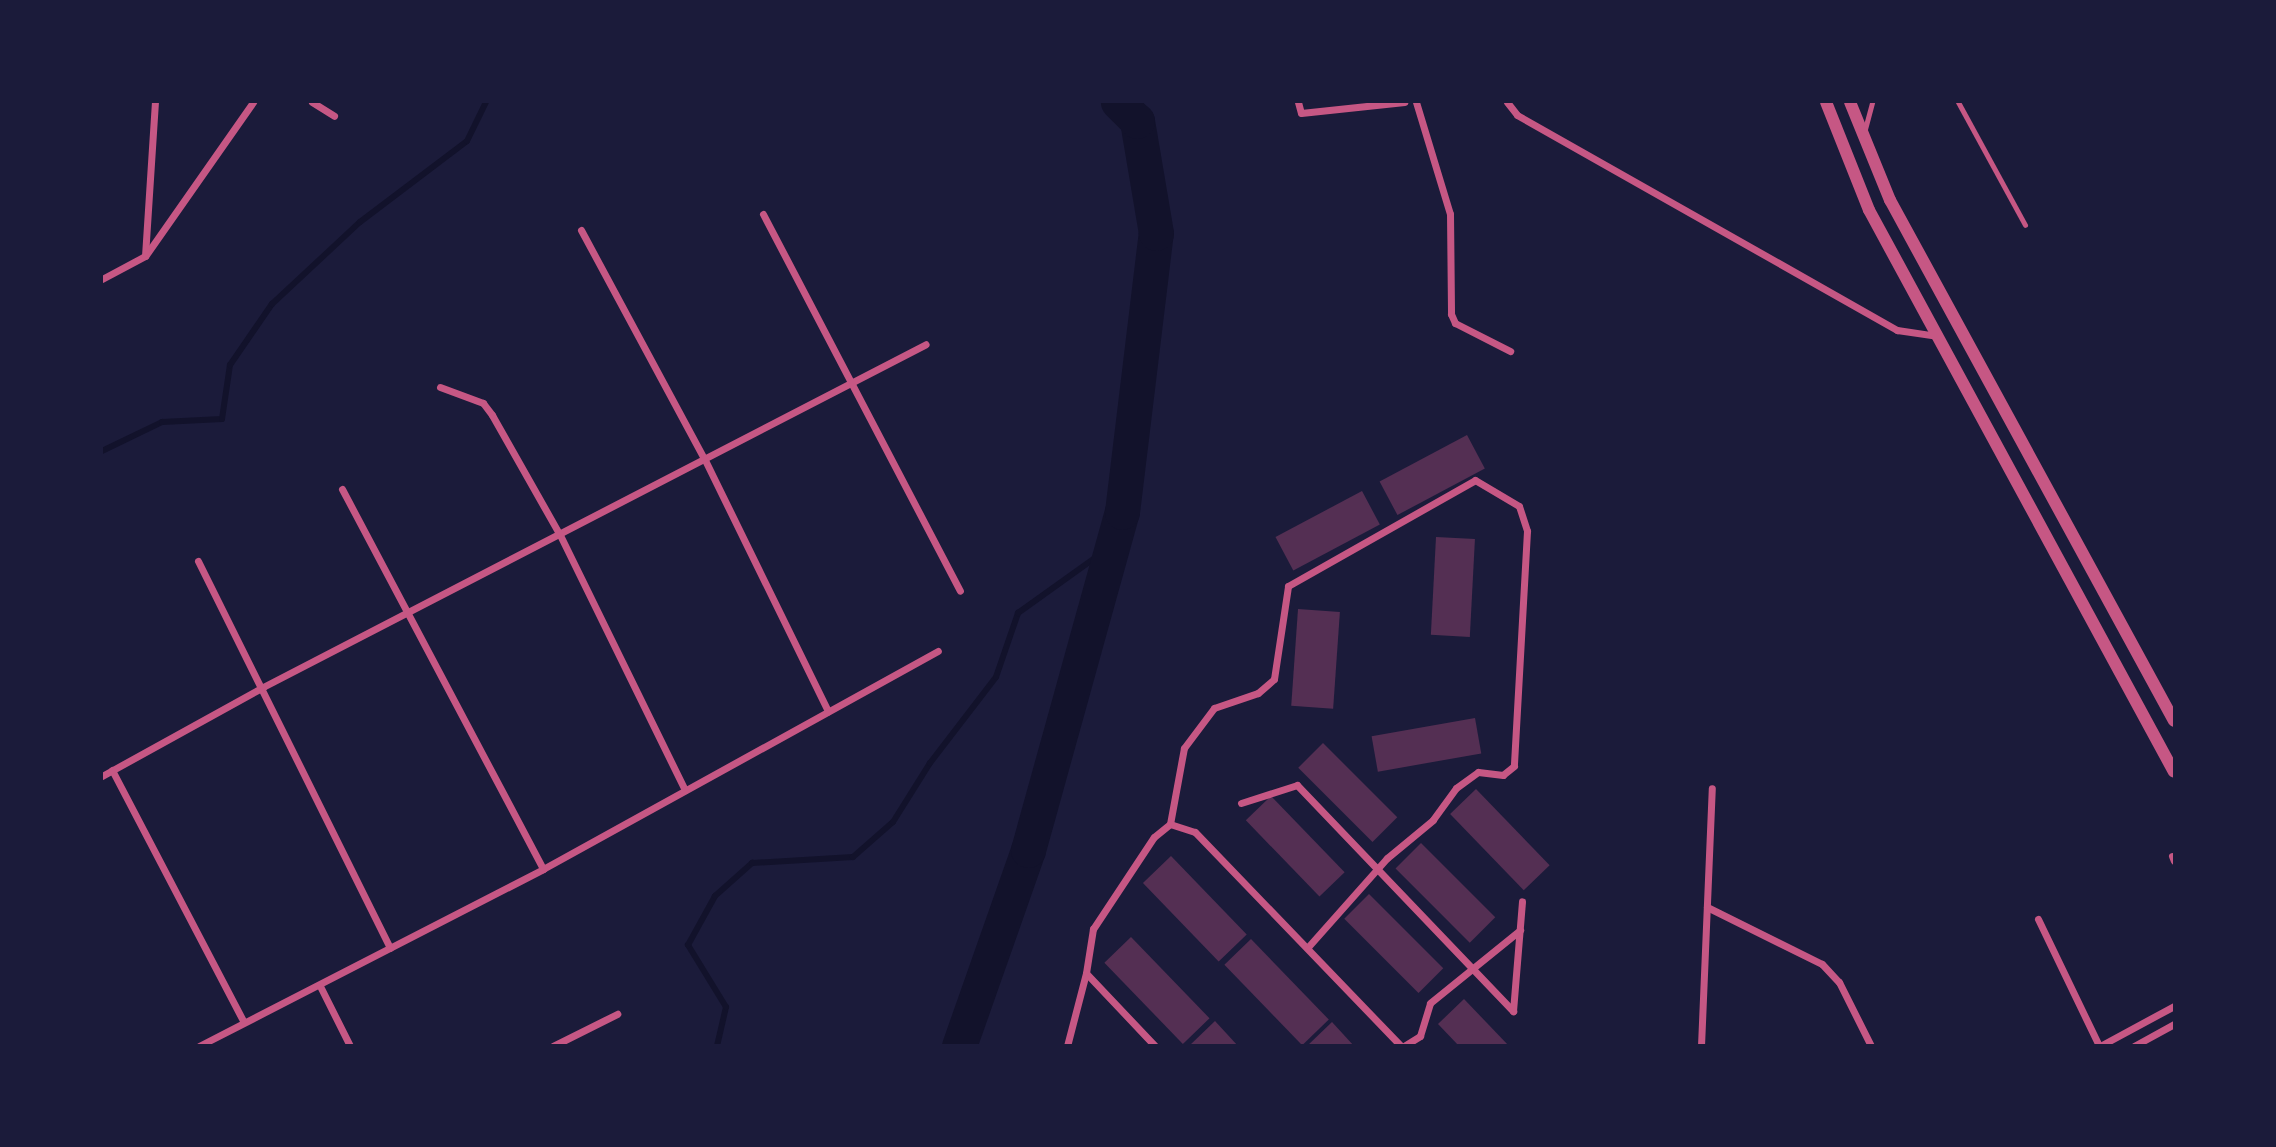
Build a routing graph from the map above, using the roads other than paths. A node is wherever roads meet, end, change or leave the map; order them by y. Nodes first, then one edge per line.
1 (155, 102) edge
2 (253, 102) edge
3 (312, 102) edge
4 (1298, 102) edge
5 (1404, 102) edge
6 (1416, 102) edge
7 (1507, 102) edge
8 (1826, 102) edge
9 (1850, 102) edge
10 (1872, 102) edge
11 (1958, 102) edge
12 (334, 116) dead end
13 (1864, 135) junction
14 (763, 215) dead end
15 (2025, 225) dead end
16 (581, 230) dead end
17 (145, 256) junction
18 (102, 279) edge
19 (1937, 336) junction
20 (926, 344) dead end
21 (1510, 351) dead end
22 (853, 384) junction
23 (440, 387) dead end
24 (704, 458) junction
25 (342, 489) dead end
26 (560, 535) junction
27 (198, 561) dead end
28 (960, 591) dead end
29 (408, 614) junction
30 (938, 651) dead end
31 (263, 687) junction
32 (828, 711) junction
33 (2175, 721) edge
34 (113, 770) junction
35 (2175, 772) edge
36 (102, 776) edge
37 (1712, 788) dead end
38 (685, 790) junction
39 (1241, 803) dead end
40 (1170, 824) junction
41 (543, 869) junction
42 (1379, 872) junction
43 (1522, 901) dead end
44 (1707, 907) junction
45 (2038, 919) dead end
46 (1520, 930) junction
47 (390, 947) junction
48 (1308, 947) junction
49 (1473, 969) junction
50 (1086, 973) junction
51 (320, 986) junction
52 (2175, 1006) edge
53 (617, 1014) dead end
54 (244, 1022) junction
55 (2175, 1024) edge
56 (199, 1045) edge
57 (350, 1045) edge
58 (553, 1045) edge
59 (1068, 1045) edge
60 (1154, 1045) edge
61 (1402, 1045) edge
62 (1701, 1045) edge
63 (1871, 1045) edge
64 (2099, 1045) edge
65 (2134, 1045) edge

1 - 17 street
2 - 17 street
3 - 12 street
4 - 5 street
6 - 21 street
7 - 19 street
8 - 19 street
9 - 13 street
10 - 13 lane
11 - 15 lane
13 - 33 street
14 - 22 street
16 - 24 street
17 - 18 street
19 - 35 street
20 - 22 street
22 - 24 street
22 - 28 street
23 - 26 street
24 - 26 street
24 - 32 street
25 - 29 street
26 - 29 street
26 - 38 street
27 - 31 street
29 - 31 street
29 - 41 street
30 - 32 street
31 - 34 street
31 - 47 street
32 - 38 street
34 - 36 street
34 - 54 street
37 - 44 street
38 - 41 street
39 - 42 street
40 - 42 street
40 - 48 street
40 - 50 street
41 - 47 street
42 - 48 street
42 - 49 street
43 - 46 street
44 - 62 street
44 - 63 street
45 - 64 street
46 - 49 street
46 - 49 street
47 - 51 street
48 - 61 street
49 - 61 street
50 - 59 street
50 - 60 street
51 - 54 street
51 - 57 street
52 - 64 street
53 - 58 street
54 - 56 street
55 - 65 street

